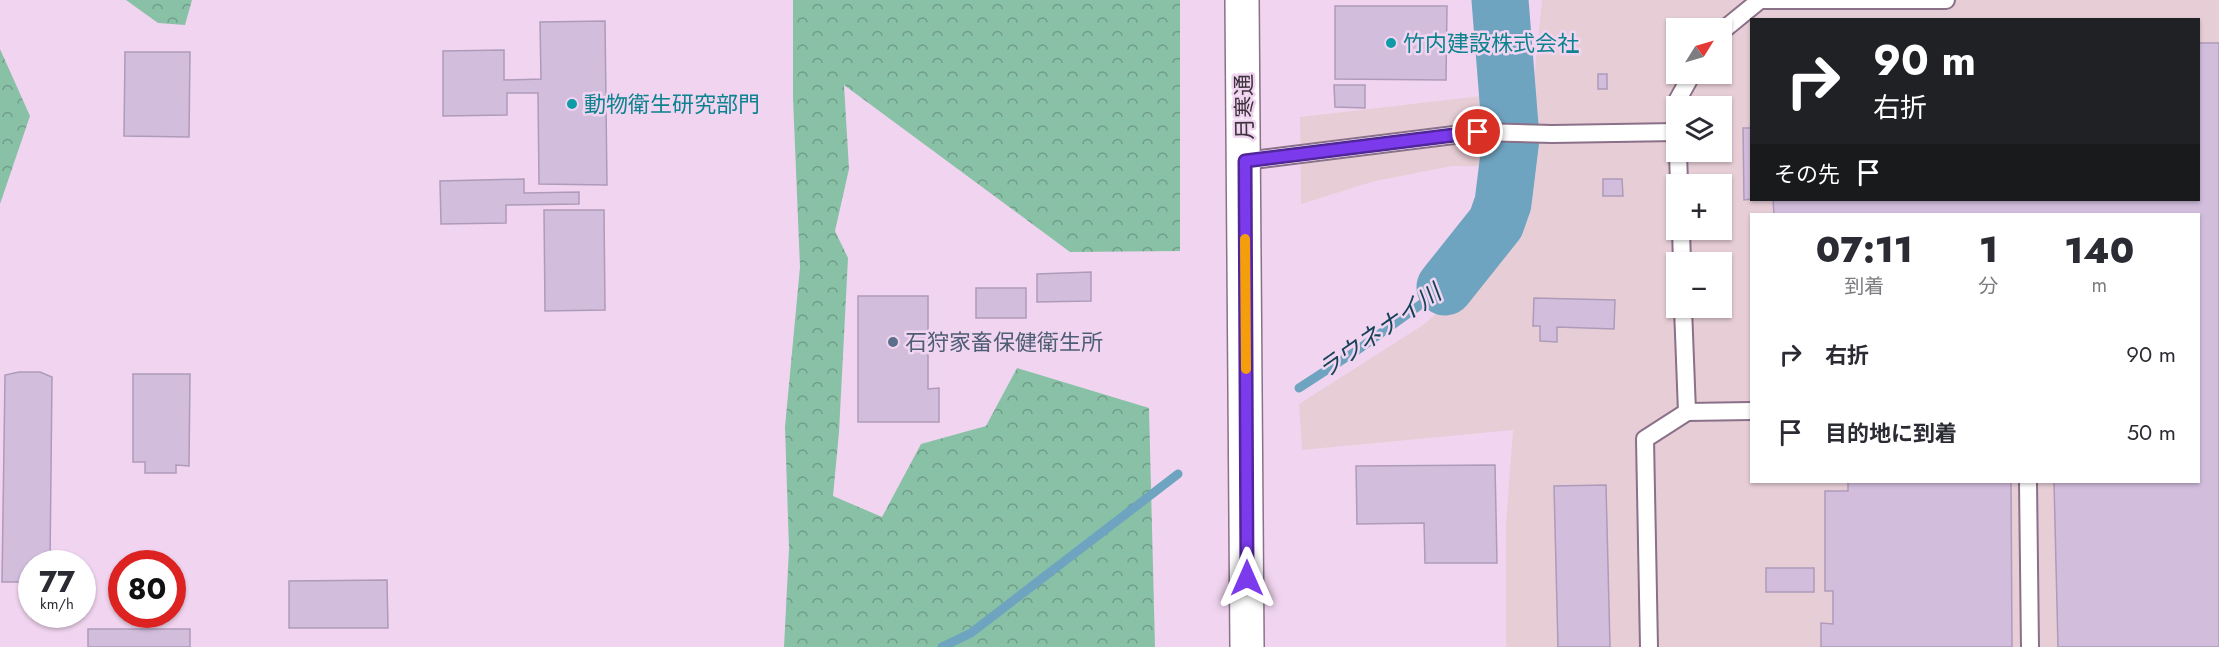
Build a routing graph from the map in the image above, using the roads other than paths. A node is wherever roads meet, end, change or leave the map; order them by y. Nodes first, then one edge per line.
1 (1242, 0) edge
2 (1946, 0) edge
3 (1732, 23) edge
4 (1666, 132) edge
5 (1245, 161) junction
6 (1683, 318) edge
7 (1750, 411) edge
8 (1687, 412) junction
9 (2028, 483) edge
10 (1247, 647) edge
11 (1649, 647) edge
12 (2030, 647) edge

1 - 5 highway, 月寒通
2 - 3 lane
4 - 5 lane
5 - 10 highway, 月寒通
6 - 8 lane
7 - 8 lane
8 - 11 lane
9 - 12 lane

